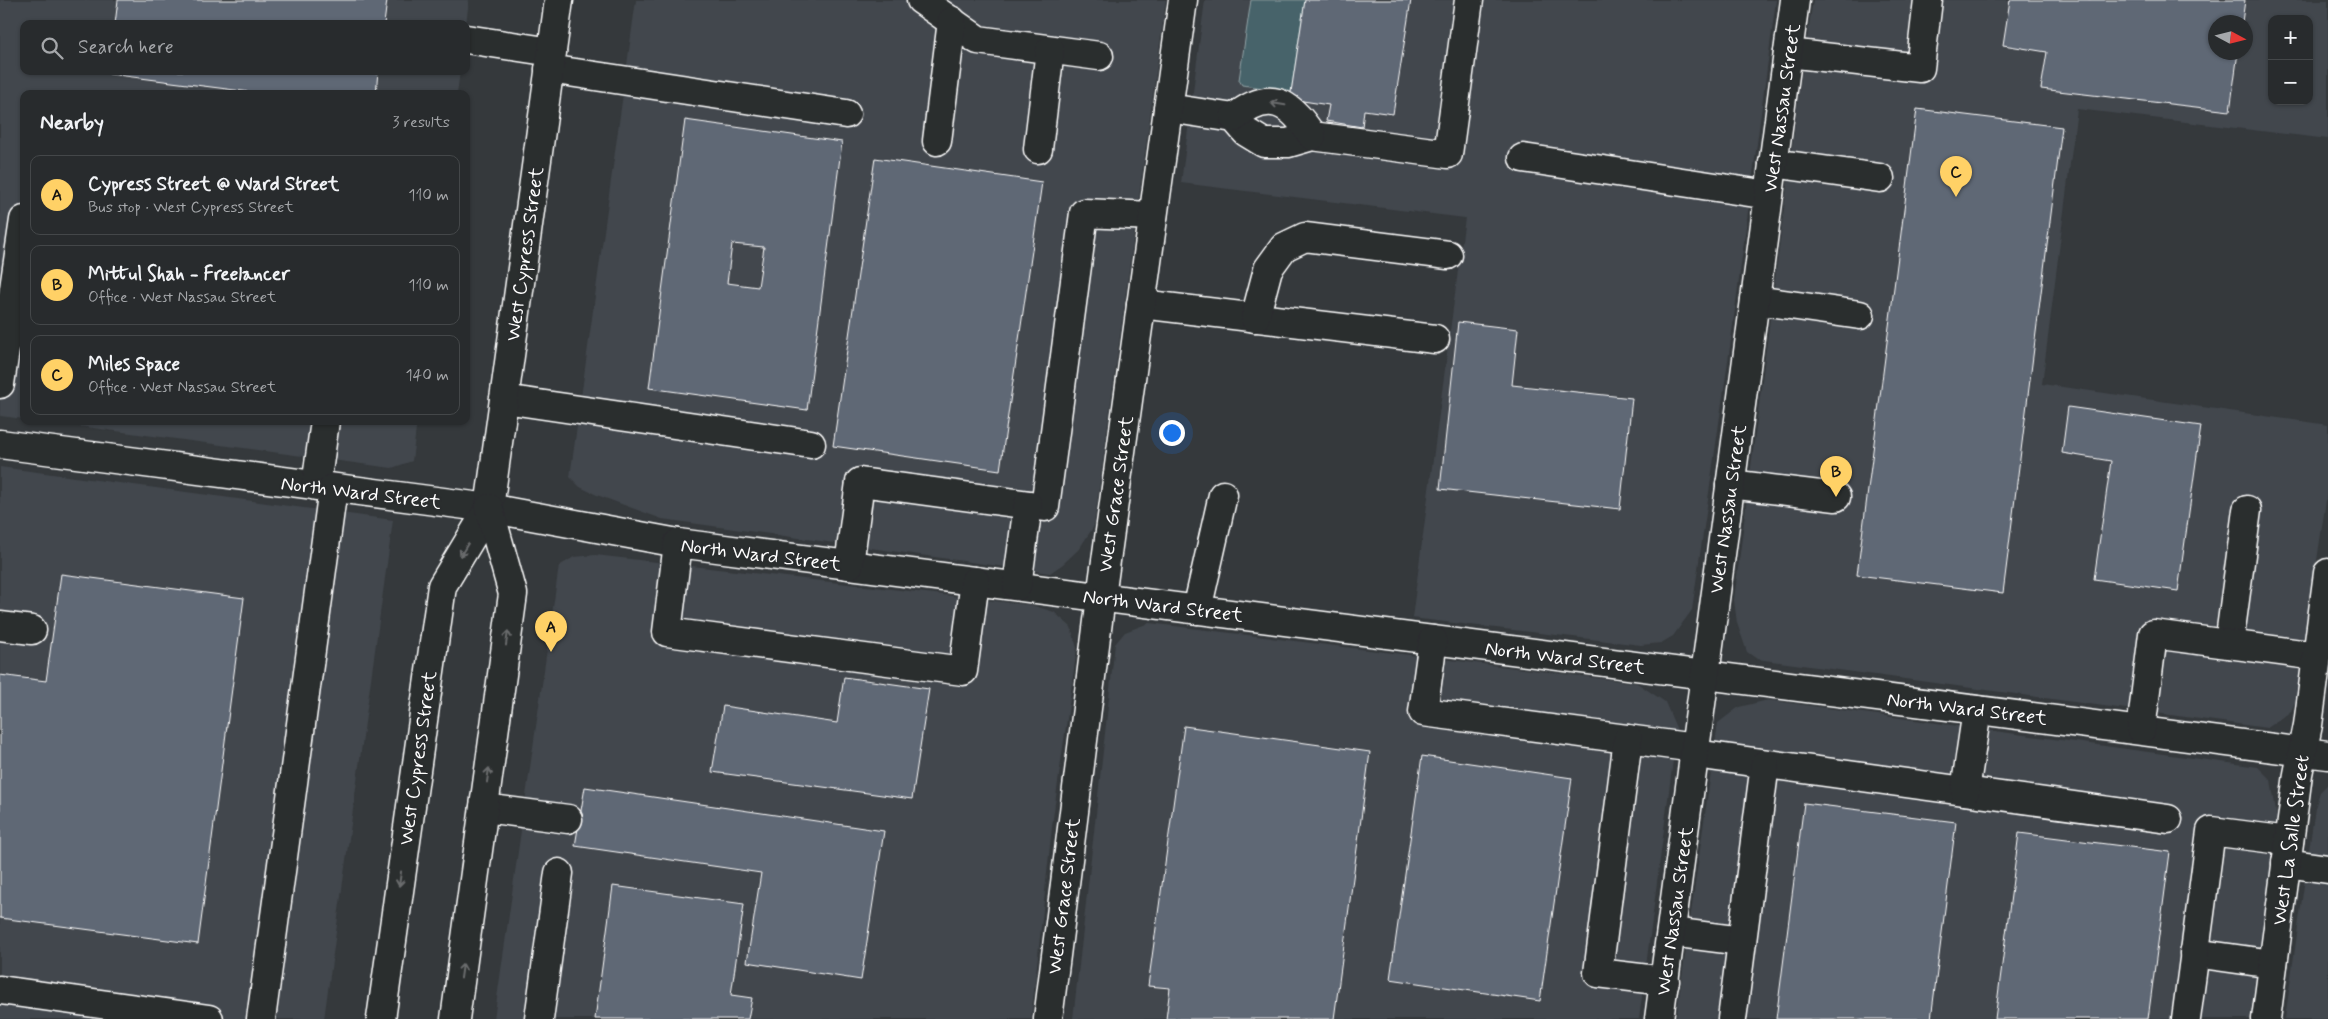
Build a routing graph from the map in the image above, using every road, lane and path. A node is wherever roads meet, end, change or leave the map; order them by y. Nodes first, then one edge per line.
1 (559, 0) edge
2 (921, 0) edge
3 (1183, 0) edge
4 (1469, 0) edge
5 (1795, 0) edge
6 (1928, 0) edge
7 (952, 21) junction
8 (470, 40) edge
9 (1050, 50) junction
10 (1788, 53) junction
11 (1099, 56) dead end
12 (550, 61) junction
13 (1168, 108) junction
14 (846, 114) dead end
15 (1234, 118) junction
16 (1312, 136) junction
17 (936, 141) dead end
18 (1038, 149) dead end
19 (1523, 158) dead end
20 (1773, 163) junction
21 (1880, 178) dead end
22 (1769, 195) junction
23 (1153, 216) junction
24 (1448, 255) dead end
25 (20, 271) edge
26 (1755, 300) junction
27 (1141, 304) junction
28 (1860, 314) dead end
29 (1255, 318) junction
30 (16, 322) edge
31 (1435, 340) dead end
32 (0, 384) edge
33 (504, 399) junction
34 (325, 425) edge
35 (0, 444) edge
36 (811, 444) dead end
37 (1730, 484) junction
38 (325, 487) junction
39 (1224, 495) dead end
40 (1836, 498) dead end
41 (1028, 505) junction
42 (489, 508) junction
43 (2248, 510) dead end
44 (678, 544) junction
45 (849, 565) junction
46 (2328, 573) edge
47 (975, 581) junction
48 (1017, 586) junction
49 (1101, 597) junction
50 (1197, 610) junction
51 (0, 626) edge
52 (32, 630) dead end
53 (1433, 640) junction
54 (2229, 644) junction
55 (2317, 656) junction
56 (1705, 674) junction
57 (1977, 710) junction
58 (2141, 730) junction
59 (1628, 739) junction
60 (1695, 751) junction
61 (2315, 753) edge
62 (1765, 764) junction
63 (1965, 791) junction
64 (484, 808) junction
65 (568, 819) dead end
66 (2168, 819) dead end
67 (2288, 852) junction
68 (2328, 869) edge
69 (559, 872) dead end
70 (1671, 932) junction
71 (1742, 941) junction
72 (2194, 953) junction
73 (2273, 964) junction
74 (1664, 981) junction
75 (0, 990) edge
76 (210, 1019) edge
77 (261, 1019) edge
78 (381, 1019) edge
79 (455, 1019) edge
80 (539, 1019) edge
81 (1048, 1019) edge
82 (1659, 1019) edge
83 (1732, 1019) edge
84 (2186, 1019) edge
85 (2266, 1019) edge

1 - 12 street, West Cypress Street
2 - 7 street
3 - 13 street, West Grace Street
4 - 16 street
5 - 10 street, West Nassau Street
6 - 10 street
7 - 9 street
7 - 17 street
8 - 12 street
9 - 11 street
9 - 18 street
10 - 20 street, West Nassau Street
12 - 14 street
12 - 33 street, West Cypress Street
13 - 15 street
13 - 23 street, West Grace Street
15 - 16 street
16 -> 15 street
19 - 22 street
20 - 21 street
20 - 22 street, West Nassau Street
22 - 26 street, West Nassau Street
23 - 27 street, West Grace Street
23 - 41 street
24 - 29 street
25 - 30 street
26 - 28 street
26 - 37 street, West Nassau Street
27 - 29 street
27 - 49 street, West Grace Street
29 - 31 street
30 - 32 street
33 - 36 street
33 - 42 street, West Cypress Street
34 - 38 street
35 - 38 street, North Ward Street
37 - 40 street
37 - 56 street, West Nassau Street
38 - 42 street, North Ward Street
38 - 77 street
39 - 50 street
41 - 45 street
41 - 48 street
42 - 44 street, North Ward Street
64 -> 42 street, West Cypress Street
42 -> 78 street, West Cypress Street
43 - 54 street
44 - 45 street, North Ward Street
44 - 47 street
45 - 47 street, North Ward Street
46 - 55 street, West La Salle Street
47 - 48 street, North Ward Street
48 - 49 street, North Ward Street
49 - 50 street, North Ward Street
49 - 81 street, West Grace Street
50 - 53 street, North Ward Street
51 - 52 street
53 - 56 street, North Ward Street
53 - 59 street
54 - 55 street
54 - 58 street
55 - 61 street, West La Salle Street
56 - 57 street, North Ward Street
56 - 60 street, West Nassau Street
57 - 58 street, North Ward Street
57 - 63 street
58 - 61 street, North Ward Street
59 - 60 street
59 - 74 street
60 - 62 street
60 - 70 street, West Nassau Street
61 - 67 street, West La Salle Street
62 - 63 street
62 - 71 street
63 - 66 street
64 - 65 street
79 -> 64 street, West Cypress Street
67 - 68 street
67 - 72 street
67 - 73 street, West La Salle Street
69 - 80 street
70 - 71 street
70 - 74 street, West Nassau Street
71 - 83 street
72 - 73 street
72 - 84 street
73 - 85 street, West La Salle Street
74 - 82 street, West Nassau Street
75 - 76 street

